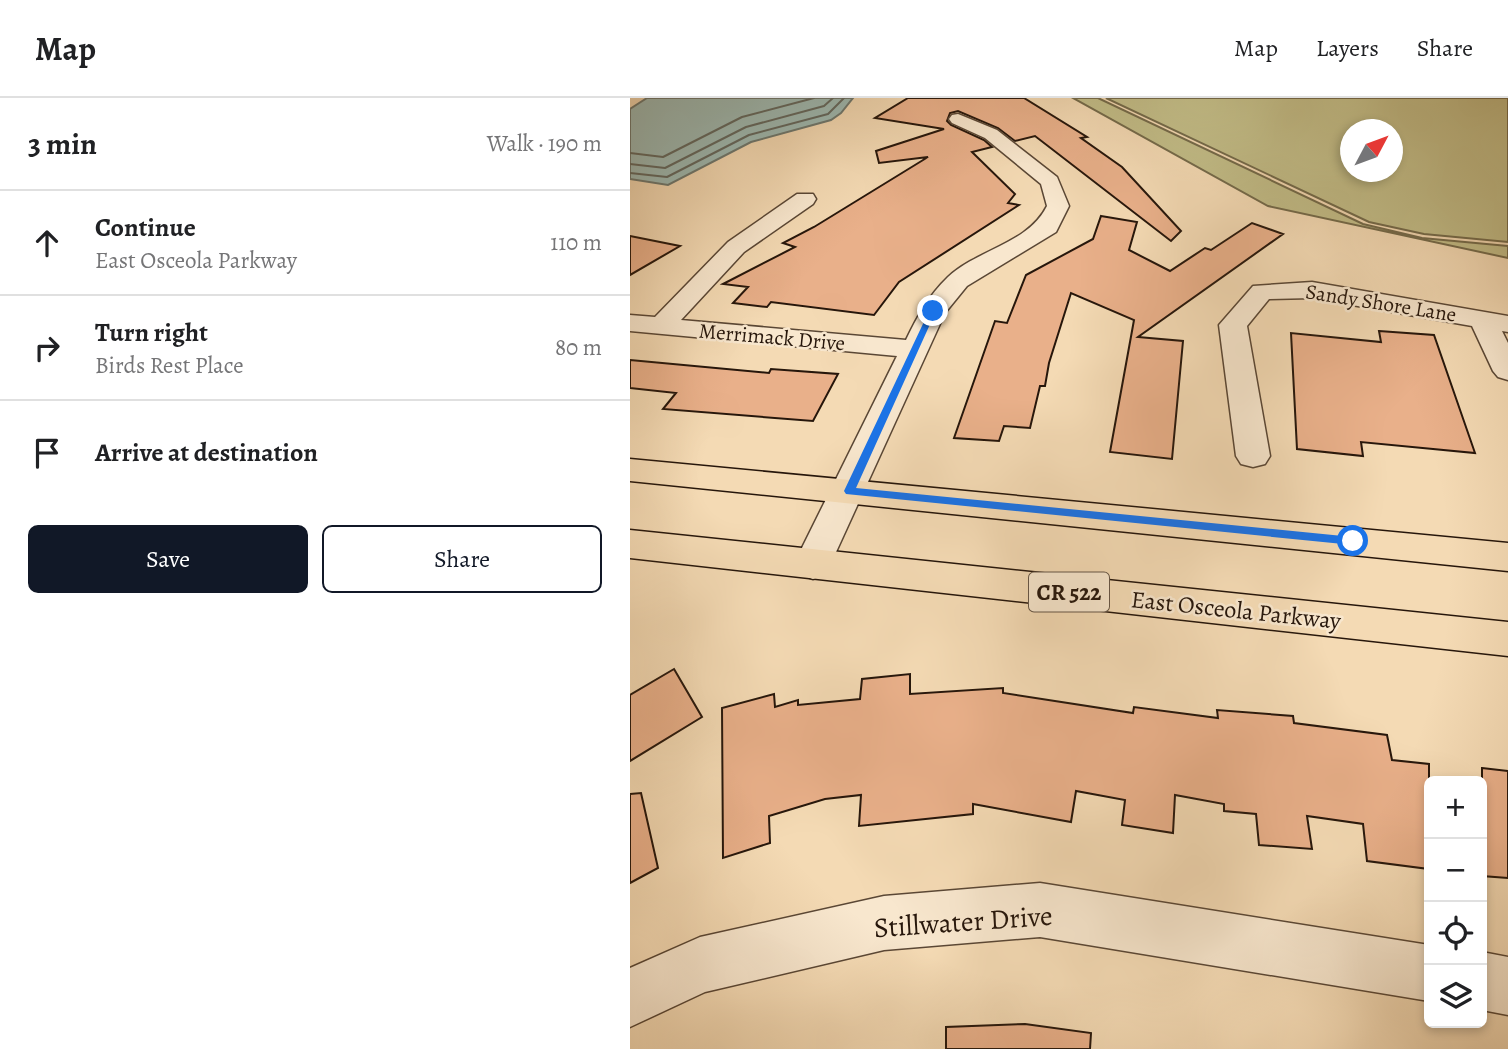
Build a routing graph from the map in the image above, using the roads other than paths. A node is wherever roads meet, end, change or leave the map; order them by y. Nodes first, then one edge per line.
1 (958, 119) dead end
2 (805, 199) dead end
3 (1495, 322) edge
4 (630, 323) edge
5 (661, 327) junction
6 (915, 349) junction
7 (1508, 371) edge
8 (1253, 456) dead end
9 (630, 470) edge
10 (849, 491) junction
11 (630, 544) edge
12 (1508, 557) edge
13 (813, 564) junction
14 (1508, 639) edge
15 (1424, 972) edge
16 (1487, 982) edge
17 (1508, 986) edge
18 (630, 998) edge

1 - 6 street
2 - 5 street
3 - 7 street
3 - 8 street, Sandy Shore Lane
4 - 5 street, Merrimack Drive
5 - 6 street, Merrimack Drive
6 - 10 street
9 - 10 main road
10 - 12 main road
10 - 13 street
11 - 13 main road, East Osceola Parkway / CR 522
13 - 14 main road, East Osceola Parkway / CR 522
15 - 18 street, Stillwater Drive
16 - 17 street

